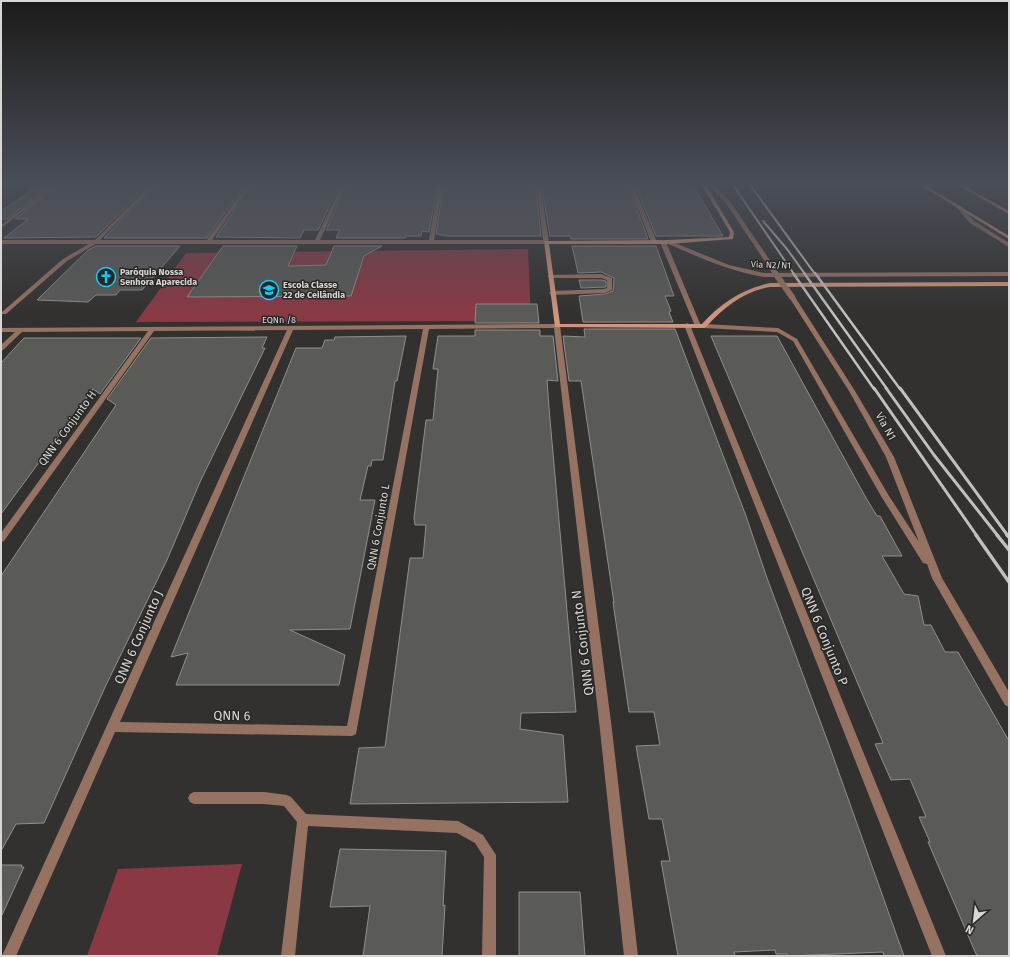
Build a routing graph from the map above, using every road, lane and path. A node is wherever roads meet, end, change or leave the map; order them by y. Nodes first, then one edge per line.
1 (111, 227) edge
2 (219, 227) edge
3 (324, 227) edge
4 (434, 227) edge
5 (544, 227) edge
6 (648, 227) edge
7 (729, 227) edge
8 (744, 227) edge
9 (979, 227) edge
10 (991, 227) edge
11 (1009, 238) edge
12 (317, 241) junction
13 (1, 242) edge
14 (96, 242) junction
15 (208, 242) junction
16 (431, 242) junction
17 (546, 242) junction
18 (654, 242) junction
19 (666, 242) junction
20 (1009, 245) edge
21 (1009, 274) edge
22 (550, 276) junction
23 (1009, 284) edge
24 (552, 293) junction
25 (4, 313) dead end
26 (557, 326) junction
27 (688, 326) junction
28 (701, 326) junction
29 (291, 328) junction
30 (426, 328) junction
31 (1, 330) edge
32 (20, 330) junction
33 (152, 330) junction
34 (1, 349) edge
35 (1, 539) edge
36 (937, 578) junction
37 (1009, 702) edge
38 (112, 727) junction
39 (352, 730) joint
40 (194, 798) dead end
41 (303, 820) junction
42 (9, 956) edge
43 (288, 956) edge
44 (489, 956) edge
45 (631, 956) edge
46 (939, 956) edge

1 - 14 street
2 - 15 street
3 - 12 street
4 - 16 street
5 - 17 street
6 - 18 street
7 - 19 main road
8 - 36 street, Via N1, bridge
9 - 20 street
10 - 11 main road
12 - 15 street
12 - 16 street
13 - 14 street
14 - 15 street
14 - 25 street
16 - 17 street
17 - 18 main road
17 - 22 main road
18 - 19 main road
19 - 21 street, Via N2/N1
19 - 28 street
22 - 24 main road
22 - 24 street
23 - 28 main road
24 - 26 main road
26 - 27 main road
26 - 30 street, EQNn /8
26 - 45 street, QNN 6 Conjunto N
27 - 28 main road
27 - 46 street, QNN 6 Conjunto P
28 - 36 street
29 - 30 street, EQNn /8
29 - 33 street, EQNn /8
29 - 38 street, QNN 6 Conjunto J
30 - 39 street, QNN 6 Conjunto L
31 - 32 street, EQNn /8
32 - 33 street, EQNn /8
32 - 34 street
33 - 35 street, QNN 6 Conjunto H
36 - 37 street, Via N1
38 - 39 street, QNN 6
38 - 42 street, QNN 6 Conjunto J
40 - 41 street
41 - 43 street
41 - 44 street

